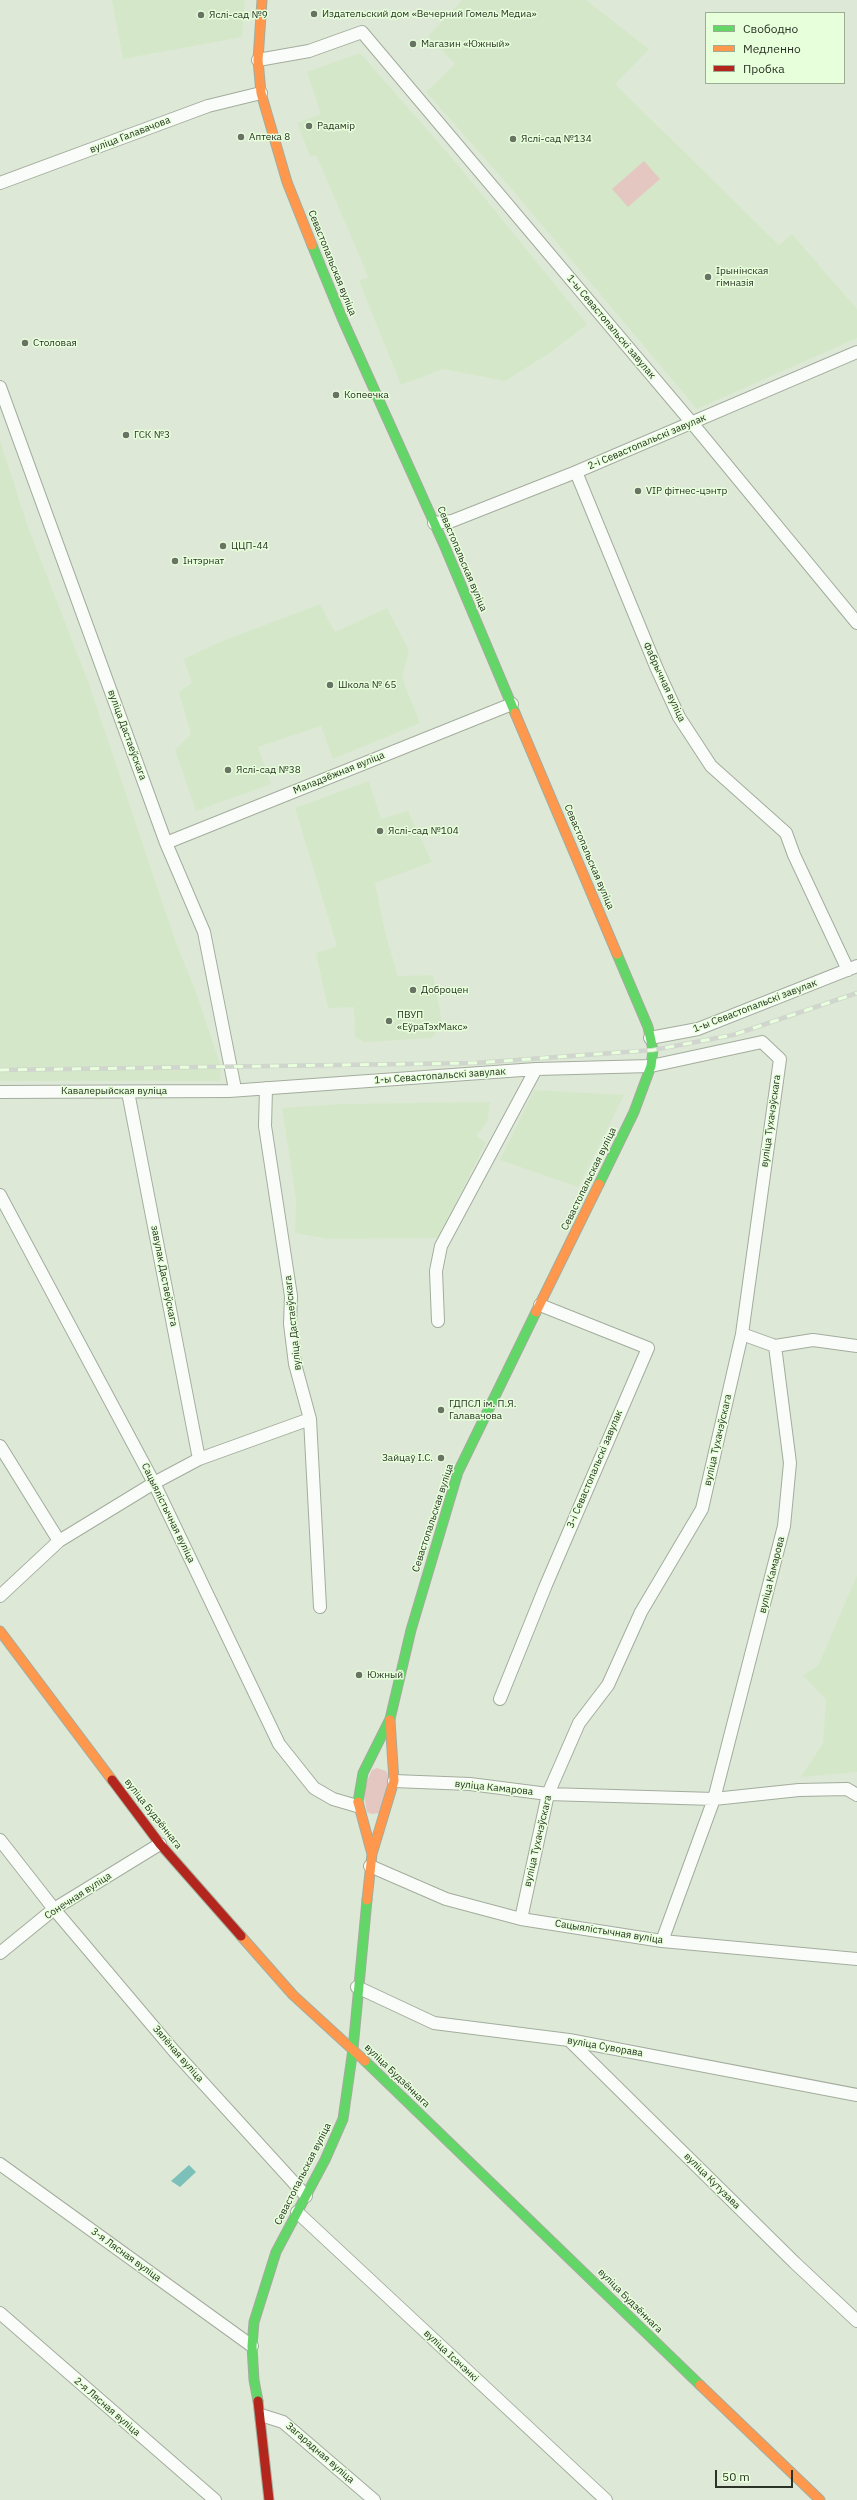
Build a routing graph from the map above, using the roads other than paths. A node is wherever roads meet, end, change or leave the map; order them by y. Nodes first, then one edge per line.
1 (262, 0) edge
2 (258, 60) junction
3 (261, 93) junction
4 (0, 184) edge
5 (857, 352) edge
6 (0, 387) edge
7 (692, 423) junction
8 (576, 472) junction
9 (434, 523) junction
10 (857, 623) edge
11 (512, 704) junction
12 (166, 843) junction
13 (852, 968) edge
14 (650, 1038) junction
15 (651, 1066) junction
16 (536, 1069) junction
17 (266, 1088) junction
18 (232, 1090) junction
19 (0, 1092) edge
20 (128, 1092) junction
21 (0, 1195) edge
22 (540, 1305) junction
23 (438, 1321) dead end
24 (742, 1334) junction
25 (775, 1346) junction
26 (857, 1346) edge
27 (310, 1419) junction
28 (0, 1446) edge
29 (199, 1459) junction
30 (154, 1483) junction
31 (59, 1541) junction
32 (0, 1596) edge
33 (320, 1607) dead end
34 (0, 1632) edge
35 (500, 1699) dead end
36 (390, 1719) junction
37 (364, 1774) junction
38 (394, 1777) junction
39 (548, 1794) junction
40 (857, 1795) edge
41 (714, 1799) junction
42 (356, 1806) junction
43 (387, 1810) junction
44 (0, 1840) edge
45 (160, 1844) junction
46 (371, 1860) junction
47 (54, 1909) junction
48 (521, 1919) junction
49 (662, 1941) junction
50 (0, 1953) edge
51 (857, 1959) edge
52 (357, 1987) junction
53 (569, 2040) junction
54 (353, 2049) junction
55 (857, 2095) edge
56 (0, 2164) edge
57 (306, 2196) junction
58 (297, 2212) junction
59 (0, 2313) edge
60 (857, 2321) edge
61 (252, 2346) junction
62 (261, 2415) junction
63 (215, 2500) edge
64 (269, 2500) edge
65 (374, 2500) edge
66 (606, 2500) edge
67 (820, 2500) edge

1 - 2 street, Севастопальская вуліца
2 - 3 street, Севастопальская вуліца
2 - 7 street, 1-ы Севастопальскі завулак
3 - 4 street, вуліца Галавачова
3 - 9 street, Севастопальская вуліца
5 - 7 street, 2-і Севастопальскі завулак
6 - 12 street, вуліца Дастаеўскага
7 - 8 street, 2-і Севастопальскі завулак
7 - 10 street, 1-ы Севастопальскі завулак
8 - 9 street, 2-і Севастопальскі завулак
8 - 13 street, Фабрычная вуліца
9 - 11 street, Севастопальская вуліца
11 - 12 street, Маладзёжная вуліца
11 - 14 street, Севастопальская вуліца
12 - 18 street, вуліца Дастаеўскага
13 - 14 street, 1-ы Севастопальскі завулак
14 - 15 street, Севастопальская вуліца
15 - 16 street, 1-ы Севастопальскі завулак
15 - 22 street, Севастопальская вуліца
15 - 24 street, вуліца Тухачэўскага
16 - 17 street, 1-ы Севастопальскі завулак
16 - 23 street
17 - 18 street, 1-ы Севастопальскі завулак
17 - 27 street, вуліца Дастаеўскага
18 - 20 street, Кавалерыйская вуліца
19 - 20 street, Кавалерыйская вуліца
20 - 29 street, завулак Дастаеўскага
21 - 30 street, Сацыялістычная вуліца
22 - 35 street, 3-і Севастопальскі завулак
22 - 36 street, Севастопальская вуліца
24 - 25 street
24 - 39 street, вуліца Тухачэўскага
25 - 26 street
25 - 41 street, вуліца Камарова
27 - 29 street
27 - 33 street, вуліца Дастаеўскага
28 - 31 street
29 - 30 street
30 - 31 street
30 - 42 street, Сацыялістычная вуліца
31 - 32 street
34 - 45 street, вуліца Будзённага
36 - 37 street, Севастопальская вуліца
36 - 38 street, Севастопальская вуліца
37 - 38 street
37 - 42 street, Севастопальская вуліца
38 - 39 street, вуліца Камарова
38 - 43 street, Севастопальская вуліца
39 - 41 street, вуліца Камарова
39 - 48 street, вуліца Тухачэўскага
40 - 41 street, вуліца Камарова
41 - 49 street, вуліца Камарова
42 - 43 street
42 - 46 street, Севастопальская вуліца
43 - 46 street, Севастопальская вуліца
44 - 47 street, Зялёная вуліца
45 - 47 street, Сонечная вуліца
45 - 54 street, вуліца Будзённага
46 - 48 street, Сацыялістычная вуліца
46 - 52 street, Севастопальская вуліца
47 - 50 street, Сонечная вуліца
47 - 57 street, Зялёная вуліца
48 - 49 street, Сацыялістычная вуліца
49 - 51 street, Сацыялістычная вуліца
52 - 53 street, вуліца Суворава
52 - 54 street, Севастопальская вуліца
53 - 55 street, вуліца Суворава
53 - 60 street, вуліца Кутузава
54 - 57 street, Севастопальская вуліца
54 - 67 street, вуліца Будзённага
56 - 61 street, 3-я Лясная вуліца
57 - 58 street, Севастопальская вуліца
58 - 61 street, Севастопальская вуліца
58 - 66 street, вуліца Ісачэнкі
59 - 63 street, 2-я Лясная вуліца
61 - 62 street, Севастопальская вуліца
62 - 64 street, Севастопальская вуліца
62 - 65 street, Загарадная вуліца

